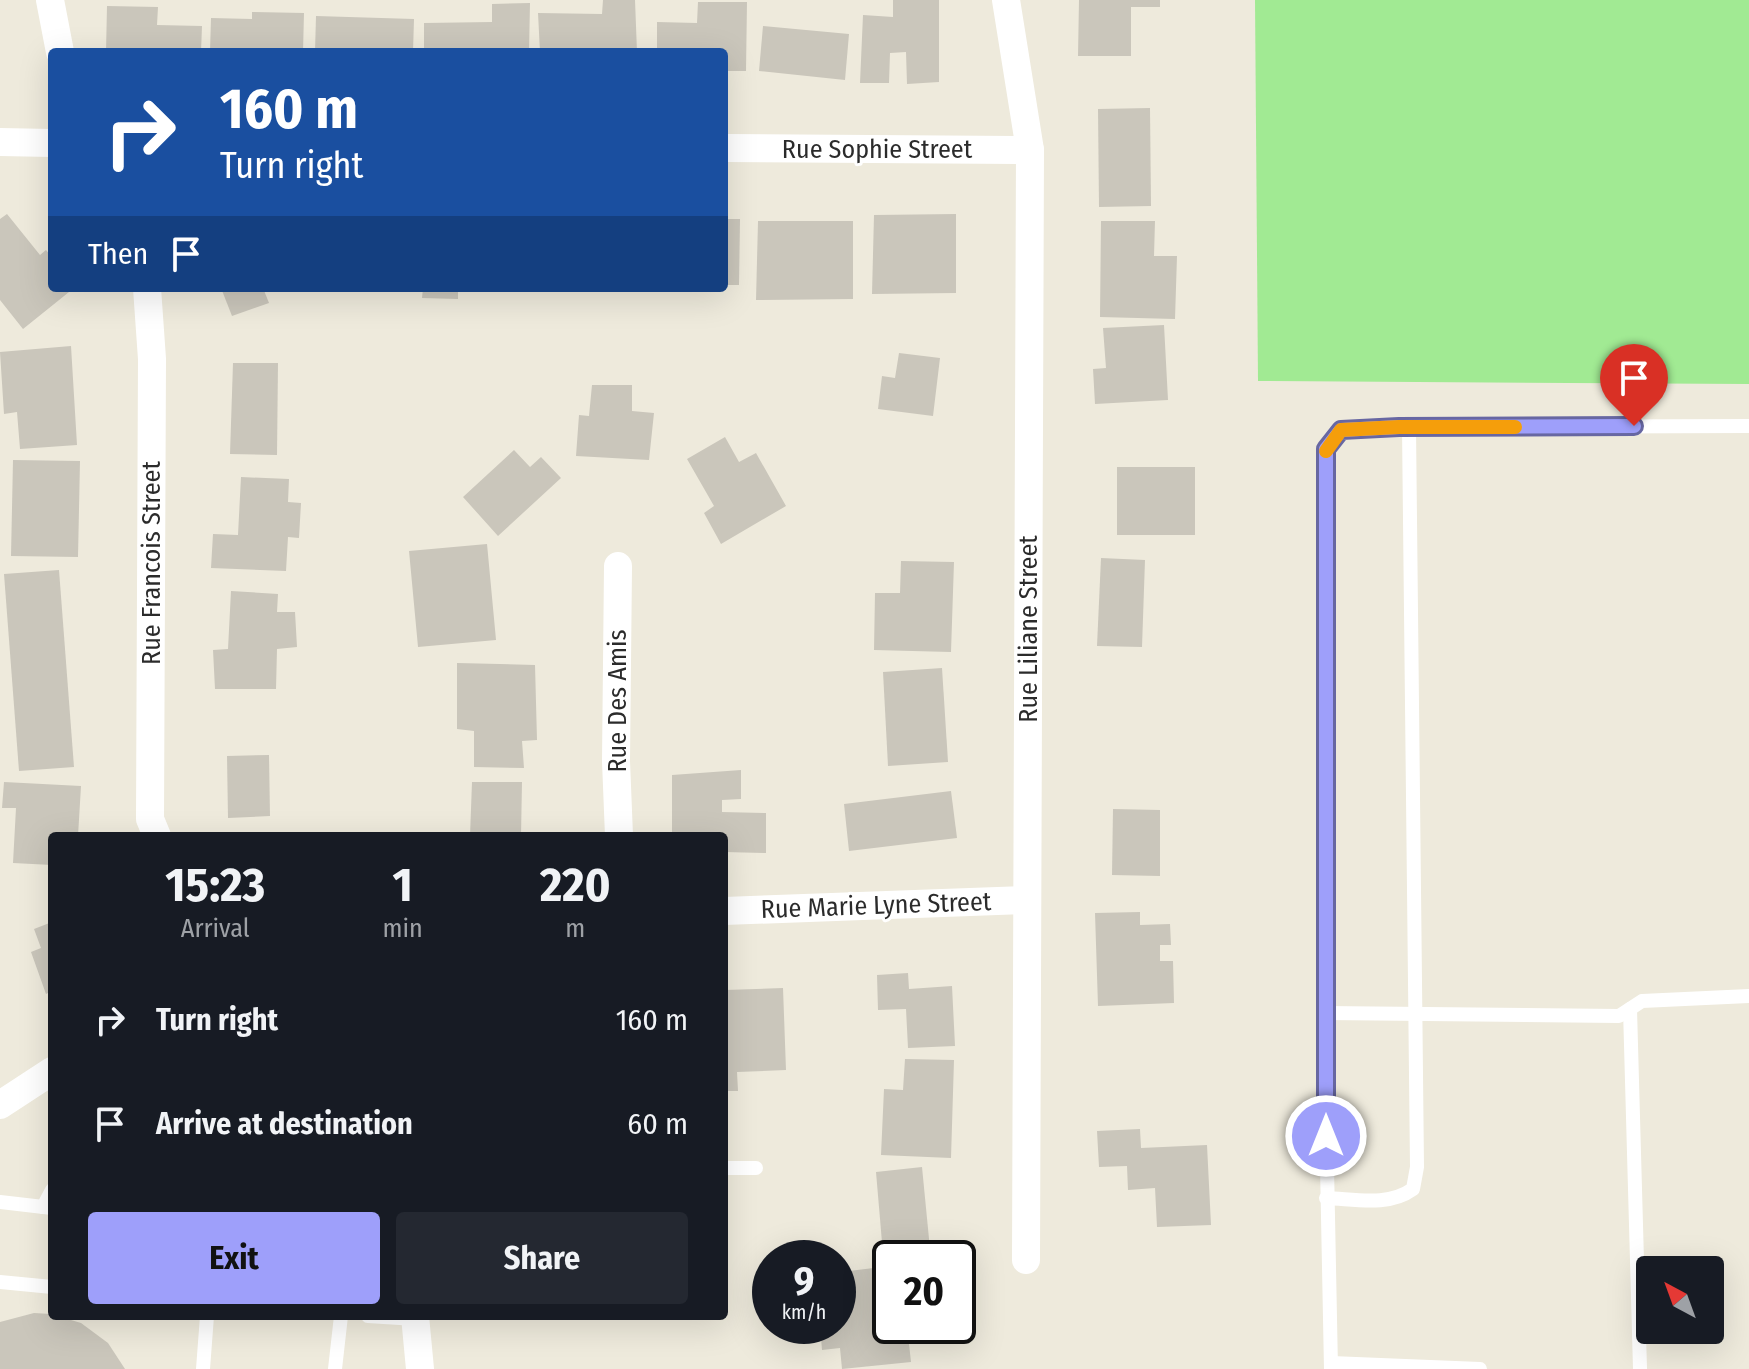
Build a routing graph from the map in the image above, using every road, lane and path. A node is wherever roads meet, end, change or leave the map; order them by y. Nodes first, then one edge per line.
1 (50, 0) edge
2 (1006, 0) edge
3 (59, 48) edge
4 (0, 142) edge
5 (48, 143) edge
6 (728, 148) edge
7 (1030, 150) junction
8 (147, 292) edge
9 (1749, 426) edge
10 (1409, 427) junction
11 (618, 566) dead end
12 (155, 832) edge
13 (619, 832) edge
14 (1027, 900) junction
15 (728, 911) edge
16 (1749, 996) edge
17 (1630, 1009) junction
18 (1324, 1013) junction
19 (1414, 1014) junction
20 (48, 1074) edge
21 (0, 1105) edge
22 (728, 1168) edge
23 (756, 1168) dead end
24 (1326, 1198) junction
25 (0, 1202) edge
26 (48, 1207) edge
27 (1026, 1260) dead end
28 (0, 1282) edge
29 (48, 1287) edge
30 (207, 1320) edge
31 (341, 1320) edge
32 (415, 1320) edge
33 (1331, 1366) edge
34 (203, 1369) edge
35 (335, 1369) edge
36 (420, 1369) edge
37 (1480, 1369) edge
38 (1640, 1369) edge

1 - 3 street
2 - 7 street, Rue Liliane Street
4 - 5 street
6 - 7 street, Rue Sophie Street
7 - 14 street, Rue Liliane Street
8 - 12 street, Rue Francois Street
9 - 10 lane
10 - 18 lane
10 - 19 lane
11 - 13 street, Rue Des Amis
14 - 15 street, Rue Marie Lyne Street
14 - 27 street, Rue Liliane Street
16 - 17 lane
17 - 19 lane
17 - 38 lane
18 - 19 lane
18 - 24 lane
19 - 24 lane
20 - 21 street
22 - 23 lane
24 - 33 lane
25 - 26 lane
28 - 29 lane
30 - 34 lane
31 - 35 lane
32 - 36 street
33 - 37 lane

